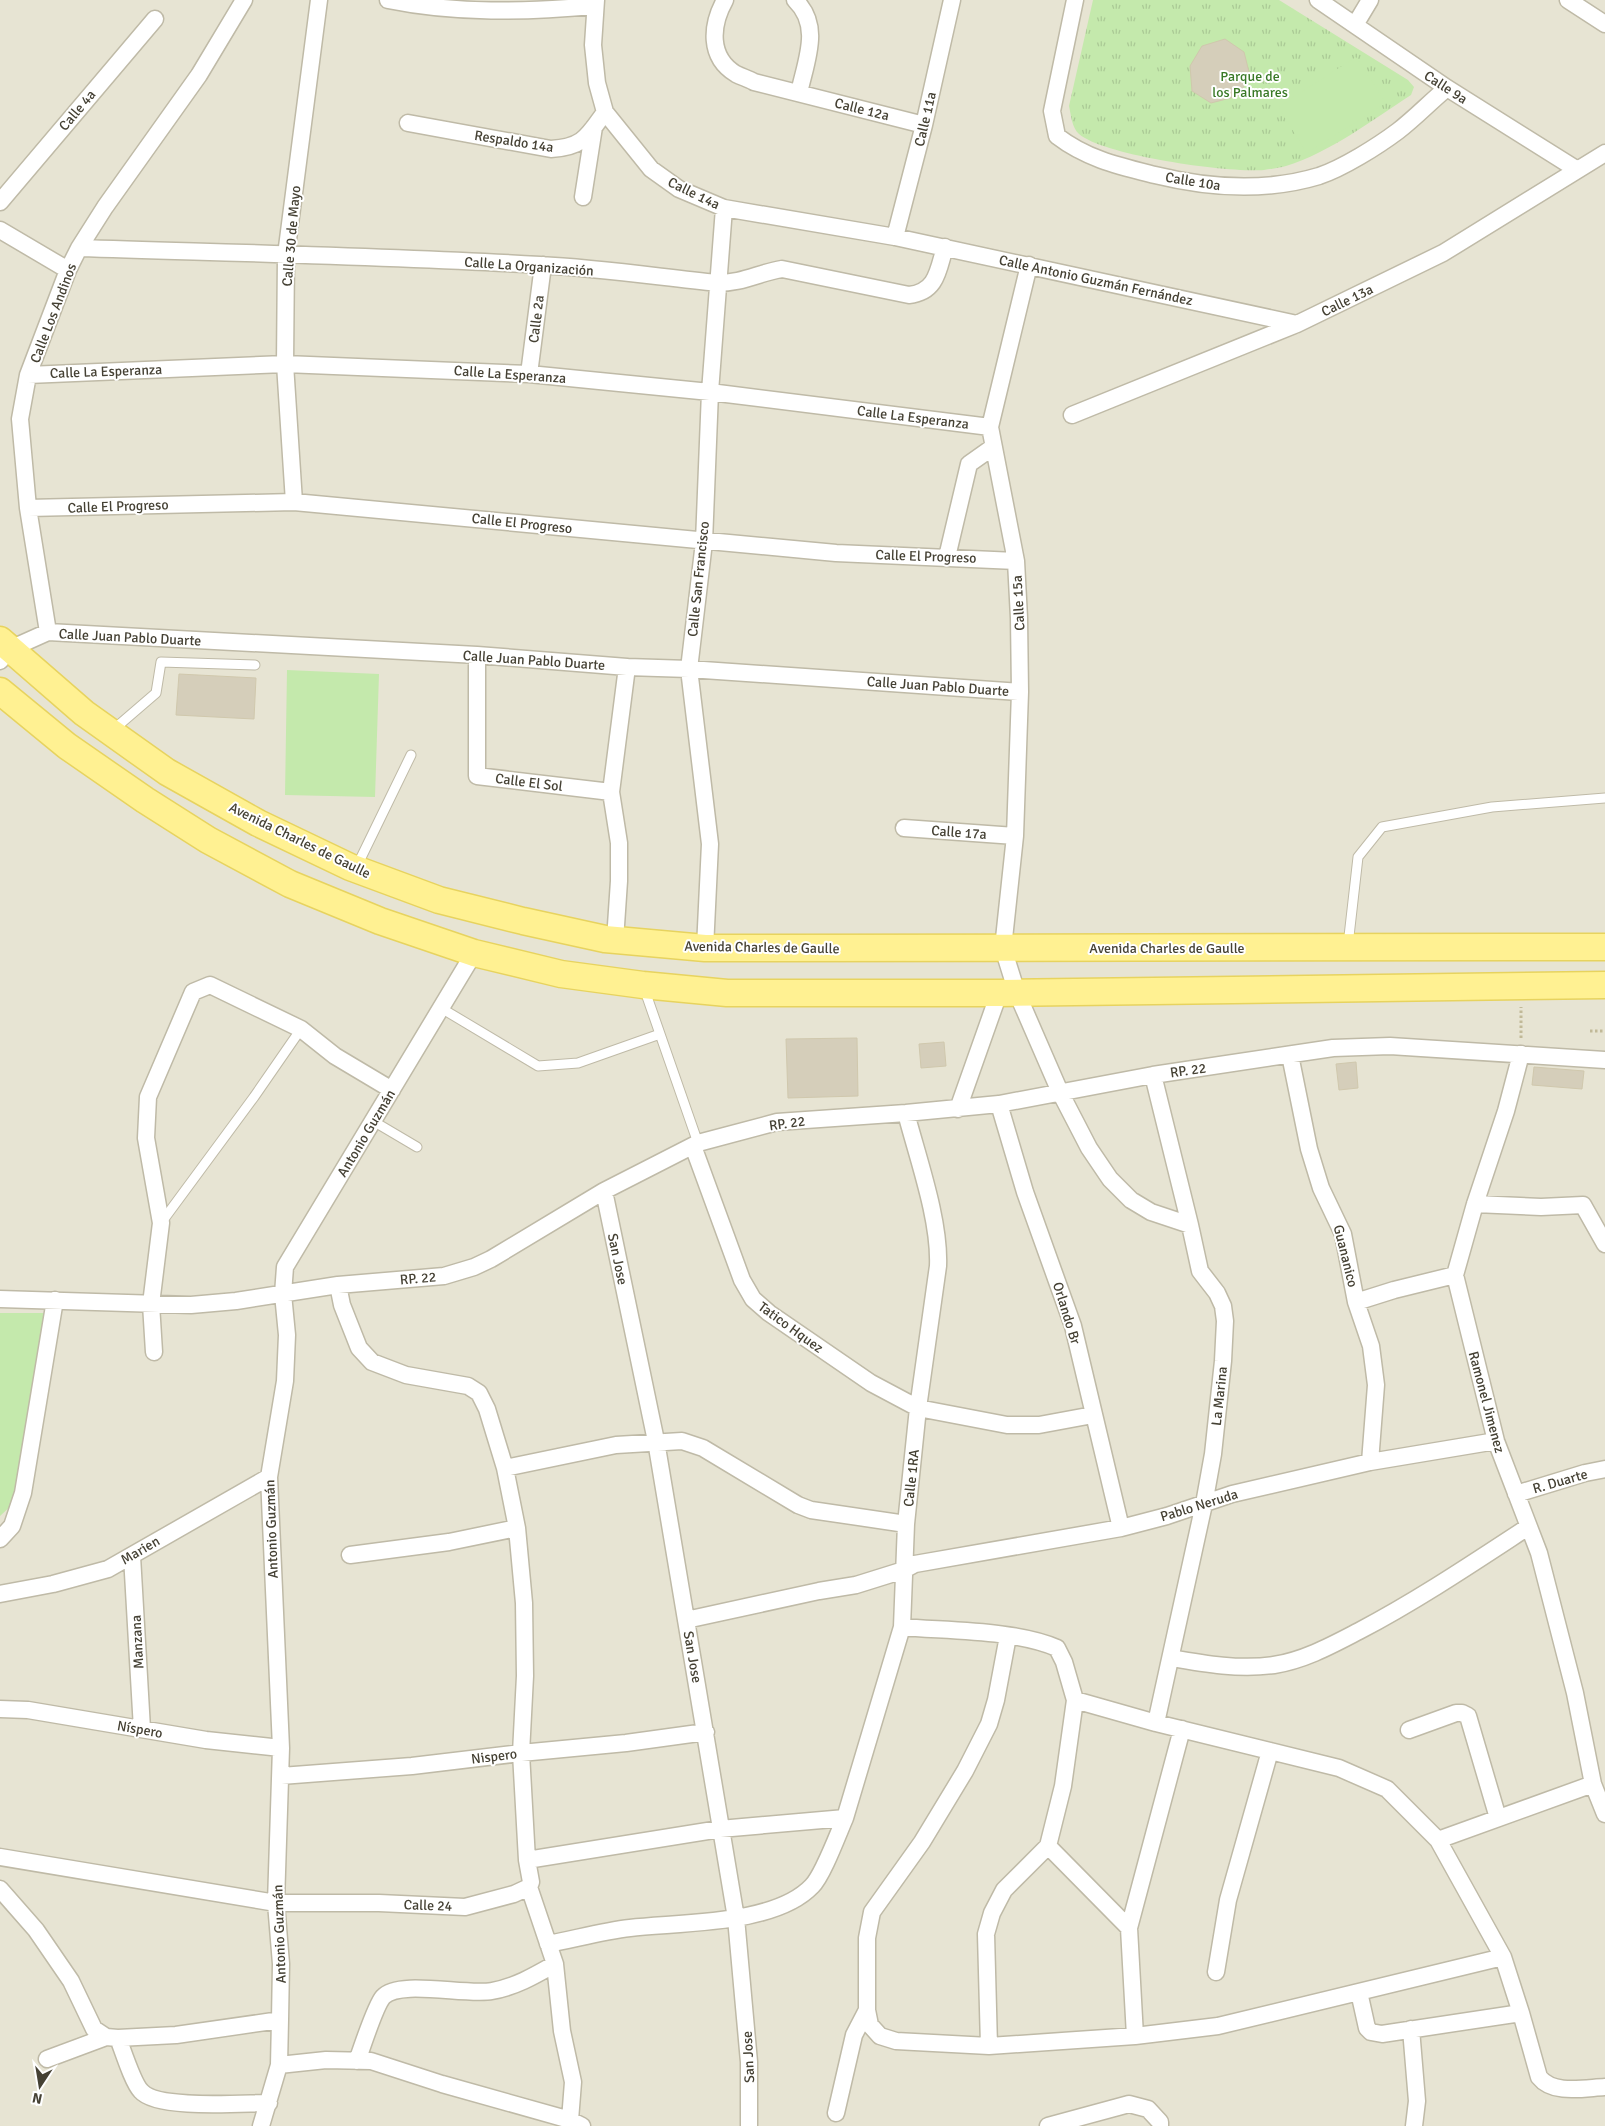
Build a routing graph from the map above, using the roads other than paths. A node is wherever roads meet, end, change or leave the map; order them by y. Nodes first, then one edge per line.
1 (244, 0) edge
2 (319, 0) edge
3 (725, 0) edge
4 (795, 0) edge
5 (1075, 0) edge
6 (1318, 0) edge
7 (1370, 0) edge
8 (1568, 0) edge
9 (396, 1) edge
10 (595, 3) edge
11 (950, 3) edge
12 (155, 18) dead end
13 (1605, 24) edge
14 (1355, 25) junction
15 (1446, 88) junction
16 (799, 93) junction
17 (605, 112) junction
18 (408, 123) dead end
19 (924, 125) junction
20 (594, 127) junction
21 (1605, 153) edge
22 (1576, 169) junction
23 (583, 197) dead end
24 (0, 202) edge
25 (724, 208) junction
26 (0, 230) edge
27 (895, 237) junction
28 (945, 247) junction
29 (79, 248) junction
30 (286, 255) junction
31 (543, 265) junction
32 (1029, 265) junction
33 (68, 270) junction
34 (718, 282) junction
35 (1297, 324) junction
36 (285, 364) junction
37 (529, 374) junction
38 (28, 375) junction
39 (710, 392) junction
40 (1072, 416) dead end
41 (990, 427) junction
42 (993, 446) junction
43 (294, 502) junction
44 (28, 508) junction
45 (704, 542) junction
46 (947, 557) junction
47 (1016, 561) junction
48 (48, 632) junction
49 (3, 650) edge
50 (477, 655) junction
51 (255, 665) dead end
52 (627, 668) junction
53 (689, 669) junction
54 (0, 691) edge
55 (1020, 692) junction
56 (111, 732) junction
57 (411, 755) dead end
58 (611, 792) junction
59 (1605, 798) edge
60 (904, 828) dead end
61 (1014, 836) junction
62 (356, 869) junction
63 (616, 940) junction
64 (1605, 947) edge
65 (705, 948) junction
66 (1003, 948) junction
67 (1347, 948) junction
68 (474, 954) junction
69 (643, 985) junction
70 (1605, 985) edge
71 (1008, 993) junction
72 (441, 1008) junction
73 (301, 1029) junction
74 (660, 1034) junction
75 (1520, 1054) junction
76 (1290, 1055) junction
77 (1605, 1060) edge
78 (1153, 1075) junction
79 (392, 1090) junction
80 (1060, 1092) junction
81 (999, 1104) junction
82 (958, 1109) junction
83 (906, 1114) junction
84 (373, 1121) junction
85 (696, 1145) junction
86 (417, 1147) dead end
87 (604, 1191) junction
88 (1475, 1204) junction
89 (161, 1223) junction
90 (1190, 1225) junction
91 (1605, 1244) edge
92 (1455, 1275) junction
93 (338, 1285) junction
94 (282, 1294) junction
95 (0, 1299) edge
96 (54, 1300) junction
97 (1356, 1302) junction
98 (151, 1304) junction
99 (154, 1352) dead end
100 (918, 1408) junction
101 (1093, 1414) junction
102 (656, 1441) junction
103 (1496, 1441) junction
104 (1370, 1462) junction
105 (505, 1468) junction
106 (1605, 1469) edge
107 (269, 1477) junction
108 (1516, 1494) junction
109 (1204, 1504) junction
110 (906, 1524) junction
111 (1528, 1527) junction
112 (517, 1528) junction
113 (1121, 1528) junction
114 (0, 1539) edge
115 (350, 1555) dead end
116 (132, 1556) junction
117 (904, 1570) junction
118 (0, 1594) edge
119 (686, 1620) junction
120 (902, 1628) junction
121 (1008, 1636) junction
122 (1172, 1658) junction
123 (1075, 1700) junction
124 (0, 1709) edge
125 (1156, 1723) junction
126 (142, 1729) junction
127 (1182, 1729) junction
128 (1409, 1730) dead end
129 (706, 1732) junction
130 (281, 1748) junction
131 (1270, 1751) junction
132 (521, 1753) junction
133 (281, 1776) junction
134 (1593, 1784) junction
135 (1605, 1814) edge
136 (845, 1818) junction
137 (1498, 1818) junction
138 (720, 1829) junction
139 (1438, 1840) junction
140 (1048, 1846) junction
141 (0, 1857) edge
142 (527, 1860) junction
143 (529, 1887) junction
144 (0, 1889) edge
145 (276, 1902) junction
146 (736, 1918) junction
147 (1129, 1928) junction
148 (548, 1944) junction
149 (1502, 1957) junction
150 (555, 1964) junction
151 (1216, 1972) dead end
152 (1359, 1992) junction
153 (867, 2010) junction
154 (1521, 2012) junction
155 (280, 2020) junction
156 (1411, 2029) junction
157 (1135, 2036) junction
158 (112, 2038) junction
159 (989, 2046) junction
160 (47, 2059) dead end
161 (357, 2061) junction
162 (279, 2065) junction
163 (1605, 2087) edge
164 (269, 2103) junction
165 (836, 2113) dead end
166 (576, 2123) edge
167 (261, 2126) edge
168 (749, 2126) edge
169 (1048, 2126) edge
170 (1160, 2126) edge
171 (1414, 2126) edge

1 - 29 street, Calle Los Andinos
2 - 30 street, Calle 30 de Mayo
3 - 16 street, Calle 12a
4 - 16 street
5 - 15 street, Calle 10a
6 - 14 street, Calle 9a
7 - 14 street
8 - 13 street
9 - 10 street
10 - 17 street, Calle 14a
11 - 19 street, Calle 11a
12 - 24 street, Calle 4a
14 - 15 street, Calle 9a
15 - 22 street, Calle 9a
16 - 19 street, Calle 12a
17 - 20 street, Respaldo 14a
17 - 25 street, Calle 14a
18 - 20 street, Respaldo 14a
19 - 27 street, Calle 11a
20 - 23 street
21 - 22 street, Calle 13a
22 - 35 street, Calle 13a
25 - 27 street, Calle 14a
25 - 34 street, Calle San Francisco
26 - 33 street
27 - 28 street, Calle Antonio Guzmán Fernández
28 - 32 street, Calle Antonio Guzmán Fernández
28 - 34 street, Calle La Organización
29 - 30 street, Calle La Organización
29 - 33 street, Calle Los Andinos
30 - 31 street, Calle La Organización
30 - 36 street, Calle 30 de Mayo
31 - 34 street, Calle La Organización
31 - 37 street, Calle 2a
32 - 35 street, Calle Antonio Guzmán Fernández
32 - 41 street, Calle 15a
33 - 38 street, Calle Los Andinos
34 - 39 street, Calle San Francisco
35 - 40 street, Calle 13a
36 - 37 street, Calle La Esperanza
36 - 38 street, Calle La Esperanza
36 - 43 street, Calle 30 de Mayo
37 - 39 street, Calle La Esperanza
38 - 44 street, Calle Los Andinos
39 - 41 street, Calle La Esperanza
39 - 45 street, Calle San Francisco
41 - 42 street, Calle 15a
42 - 46 street
42 - 47 street, Calle 15a
43 - 44 street, Calle El Progreso
43 - 45 street, Calle El Progreso
44 - 48 street, Calle Los Andinos
45 - 46 street, Calle El Progreso
45 - 53 street, Calle San Francisco
46 - 47 street, Calle El Progreso
47 - 55 street, Calle 15a
48 - 49 street
48 - 50 street, Calle Juan Pablo Duarte
49 - 56 main road, Avenida Charles de Gaulle
50 - 52 street, Calle Juan Pablo Duarte
50 - 58 street, Calle El Sol
51 - 56 lane
52 - 53 street, Calle Juan Pablo Duarte
52 - 58 street
53 - 55 street, Calle Juan Pablo Duarte
53 - 65 street, Calle San Francisco
54 - 68 main road
55 - 61 street, Calle 15a
56 - 62 main road, Avenida Charles de Gaulle
57 - 62 lane
58 - 63 street
59 - 67 lane
60 - 61 street, Calle 17a
61 - 66 street, Calle 15a
62 - 63 main road, Avenida Charles de Gaulle
63 - 65 main road, Avenida Charles de Gaulle
64 - 67 main road, Avenida Charles de Gaulle
65 - 66 main road, Avenida Charles de Gaulle
66 - 67 main road, Avenida Charles de Gaulle
66 - 71 street
68 - 69 main road
68 - 72 street, Antonio Guzmán
69 - 71 main road
69 - 74 lane
70 - 71 main road
71 - 80 street
71 - 82 street
72 - 74 lane
72 - 79 street, Antonio Guzmán
73 - 79 street
73 - 89 lane
73 - 89 street
74 - 85 lane
75 - 76 street, RP. 22
75 - 77 street, RP. 22
75 - 88 street, Ramonel Jimenez
76 - 78 street, RP. 22
76 - 97 street, Guananico
78 - 80 street, RP. 22
78 - 90 street, La Marina
79 - 84 street, Antonio Guzmán
80 - 81 street, RP. 22
80 - 90 street
81 - 82 street, RP. 22
81 - 101 street, Orlando Br
82 - 83 street, RP. 22
83 - 85 street, RP. 22
83 - 100 street, Calle 1RA
84 - 86 lane
84 - 94 street, Antonio Guzmán
85 - 87 street, RP. 22
85 - 100 street, Tatico Hquez
87 - 93 street, RP. 22
87 - 102 street, San Jose
88 - 91 street
88 - 92 street, Ramonel Jimenez
89 - 98 street
90 - 109 street, La Marina
92 - 97 street
92 - 103 street, Ramonel Jimenez
93 - 94 street, RP. 22
93 - 105 street
94 - 98 street, RP. 22
94 - 107 street, Antonio Guzmán
95 - 96 street, RP. 22
96 - 98 street, RP. 22
96 - 114 street
97 - 104 street, Guananico
98 - 99 street
100 - 101 street, Tatico Hquez
100 - 110 street, Calle 1RA
101 - 113 street, Orlando Br
102 - 105 street
102 - 110 street
102 - 119 street, San Jose
103 - 104 street, Pablo Neruda
103 - 108 street, Ramonel Jimenez
104 - 109 street, Pablo Neruda
105 - 112 street
106 - 108 street, R. Duarte
107 - 116 street, Marien
107 - 130 street, Antonio Guzmán
108 - 111 street, Ramonel Jimenez
109 - 113 street, Pablo Neruda
109 - 122 street, La Marina
110 - 117 street, Calle 1RA
111 - 122 street
111 - 134 street, Ramonel Jimenez
112 - 115 street
112 - 132 street
113 - 117 street, Pablo Neruda
116 - 118 street, Marien
116 - 126 street, Manzana
117 - 119 street, Pablo Neruda
117 - 120 street, Calle 1RA
119 - 129 street, San Jose
120 - 121 street
120 - 136 street, Calle 1RA
121 - 123 street
121 - 153 street
122 - 125 street, La Marina
123 - 125 street
123 - 140 street
124 - 126 street, Níspero
125 - 127 street
126 - 130 street, Níspero
127 - 131 street
127 - 147 street
128 - 137 street
129 - 132 street, Nispero
129 - 138 street, San Jose
130 - 133 street, Antonio Guzmán
131 - 139 street
131 - 151 street
132 - 133 street, Nispero
132 - 142 street
133 - 145 street, Antonio Guzmán
134 - 135 street, Ramonel Jimenez
134 - 137 street
136 - 138 street
136 - 146 street, Calle 1RA
137 - 139 street
138 - 142 street
138 - 146 street, San Jose
139 - 149 street
140 - 147 street
140 - 159 street
141 - 145 street, Calle 24
142 - 143 street
143 - 145 street, Calle 24
143 - 148 street
144 - 158 street
145 - 155 street, Antonio Guzmán
146 - 148 street, Calle 1RA
146 - 168 street, San Jose
147 - 157 street
148 - 150 street
149 - 152 street
149 - 154 street
150 - 161 street
150 - 166 street
152 - 156 street
152 - 157 street
153 - 159 street
153 - 165 street
154 - 156 street
154 - 163 street
155 - 158 street
155 - 162 street, Antonio Guzmán
156 - 171 street
157 - 159 street
158 - 160 street
158 - 164 street
161 - 162 street
161 - 166 street
162 - 164 street, Antonio Guzmán
164 - 167 street, Antonio Guzmán
169 - 170 street

